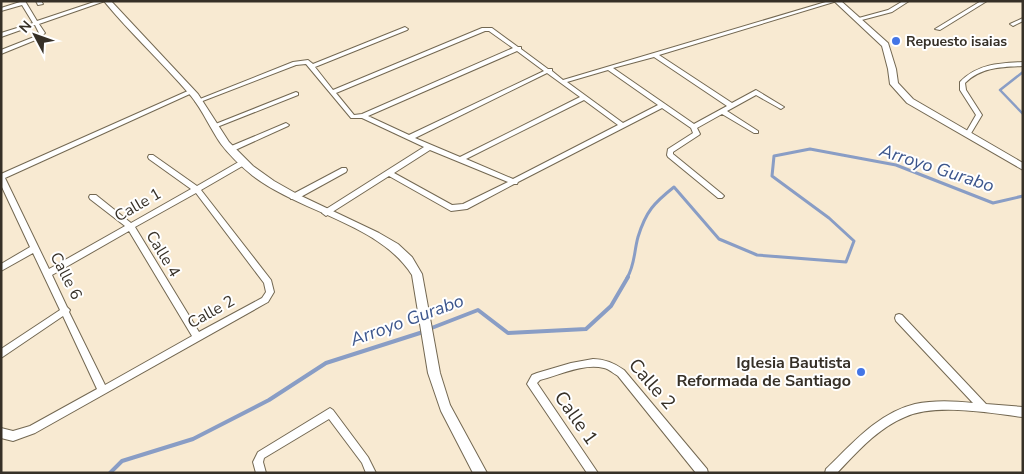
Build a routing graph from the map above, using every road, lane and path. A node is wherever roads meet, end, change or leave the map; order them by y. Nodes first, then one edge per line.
1 (103, 1) edge
2 (107, 1) edge
3 (836, 1) edge
4 (907, 1) edge
5 (985, 1) edge
6 (22, 2) edge
7 (1, 10) edge
8 (858, 19) junction
9 (1023, 19) edge
10 (36, 23) junction
11 (1012, 24) dead end
12 (405, 29) dead end
13 (938, 29) dead end
14 (1, 35) edge
15 (519, 48) junction
16 (1, 52) edge
17 (655, 55) junction
18 (1023, 64) edge
19 (314, 66) junction
20 (609, 68) junction
21 (550, 70) junction
22 (565, 81) junction
23 (190, 92) junction
24 (333, 92) junction
25 (296, 94) dead end
26 (585, 96) junction
27 (198, 102) junction
28 (661, 106) junction
29 (732, 106) junction
30 (781, 107) dead end
31 (722, 111) junction
32 (363, 116) junction
33 (286, 125) dead end
34 (622, 125) junction
35 (215, 126) junction
36 (694, 127) junction
37 (756, 132) dead end
38 (968, 134) junction
39 (409, 138) junction
40 (429, 147) junction
41 (231, 149) junction
42 (151, 157) dead end
43 (461, 159) junction
44 (244, 162) junction
45 (1023, 166) edge
46 (344, 170) dead end
47 (389, 173) junction
48 (1, 177) edge
49 (515, 182) junction
50 (197, 189) junction
51 (720, 196) dead end
52 (93, 197) dead end
53 (294, 197) junction
54 (326, 213) junction
55 (131, 227) junction
56 (35, 248) junction
57 (1, 268) edge
58 (47, 274) junction
59 (66, 310) junction
60 (899, 318) dead end
61 (197, 337) junction
62 (1, 354) edge
63 (533, 382) joint
64 (102, 389) junction
65 (984, 408) junction
66 (1023, 412) edge
67 (1, 433) edge
68 (261, 473) edge
69 (371, 473) edge
70 (480, 473) edge
71 (593, 473) edge
72 (703, 473) edge
73 (830, 473) edge

1 - 10 street
2 - 23 street
3 - 8 street
3 - 17 street
4 - 8 street
5 - 13 street
6 - 7 street
6 - 10 street
8 - 38 street
9 - 11 street
10 - 14 street
10 - 16 street
12 - 19 street
15 - 21 street
15 - 24 street
15 - 32 street
17 - 20 street
17 - 29 street
18 - 38 street
19 - 24 street
19 - 27 street
20 - 22 street
20 - 28 street
21 - 22 street
21 - 39 street
22 - 26 street
23 - 27 street
23 - 48 street
24 - 32 street
25 - 35 street
26 - 34 street
26 - 43 street
27 - 35 street
28 - 34 street
28 - 36 street
29 - 30 street
29 - 31 street
31 - 36 street
31 - 37 street
32 - 39 street
33 - 41 street
34 - 49 street
35 - 41 street
36 - 51 street
38 - 45 street
39 - 40 street
40 - 43 street
40 - 47 street
41 - 44 street
42 - 50 street, Calle 2
43 - 49 street
44 - 50 street, Calle 1
44 - 53 street
46 - 53 street
47 - 49 street
47 - 54 street
48 - 56 street, Calle 6
50 - 55 street, Calle 1
50 - 61 street, Calle 2
52 - 55 street, Calle 4
53 - 54 street
54 - 70 street
55 - 58 street, Calle 1
55 - 61 street, Calle 4
56 - 57 street
56 - 58 street, Calle 6
58 - 59 street, Calle 6
59 - 62 street
59 - 64 street, Calle 6
60 - 65 street
61 - 64 street, Calle 2
63 - 71 street, Calle 1
63 - 72 street, Calle 2
64 - 67 street, Calle 2
65 - 66 street
65 - 73 street
68 - 69 street

